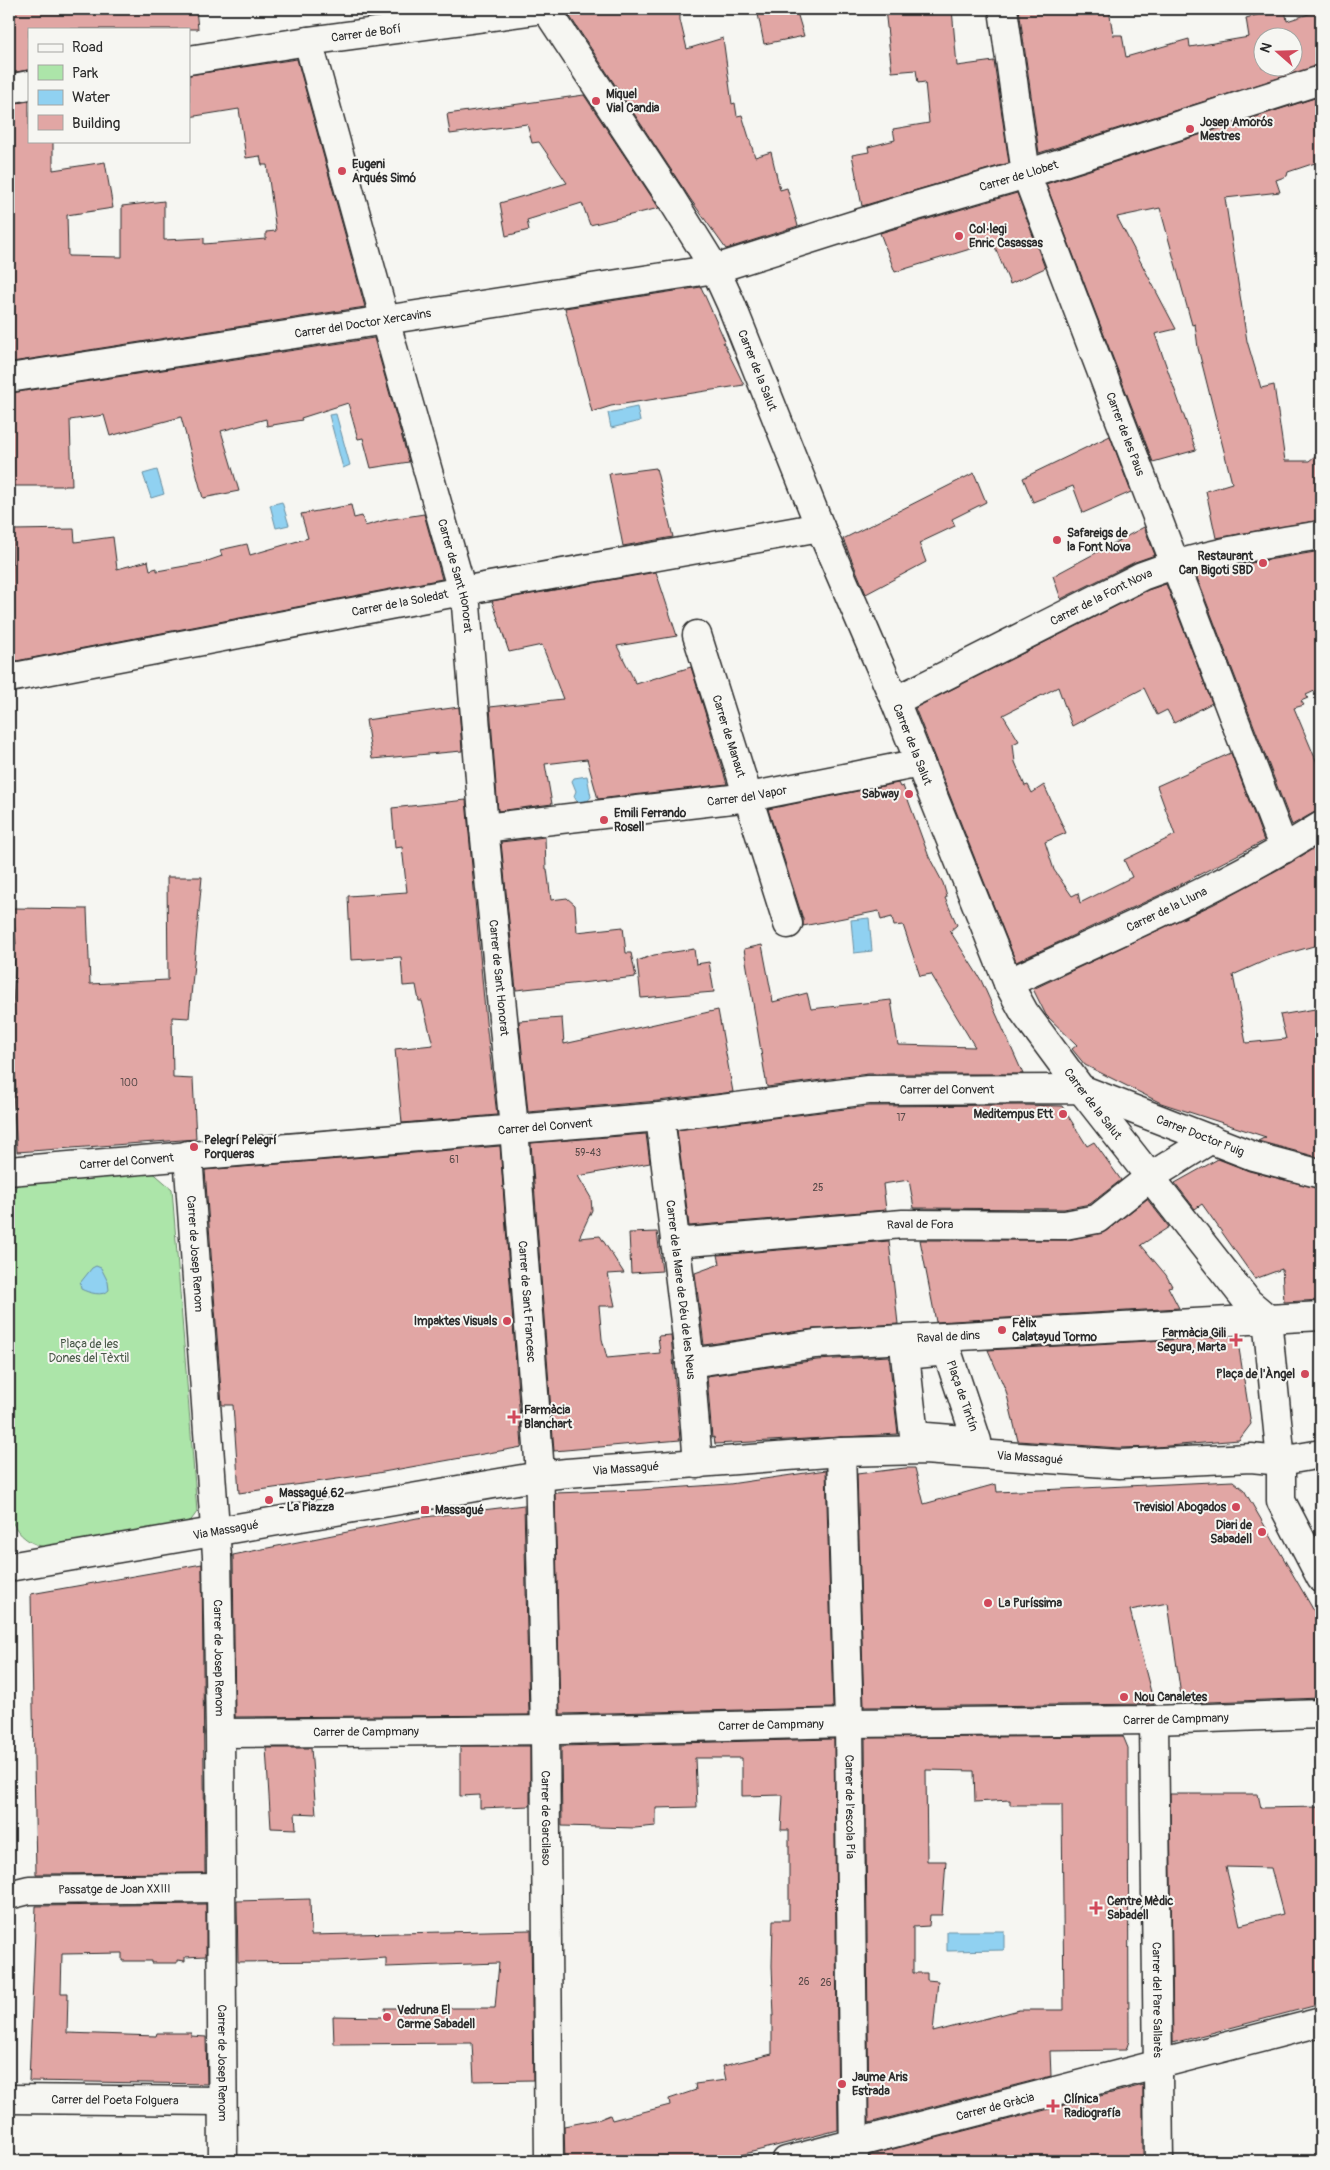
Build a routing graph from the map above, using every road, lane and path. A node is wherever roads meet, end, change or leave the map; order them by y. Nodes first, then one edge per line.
1 (545, 9) edge
2 (1003, 9) edge
3 (308, 41) junction
4 (190, 60) edge
5 (1321, 80) edge
6 (28, 85) edge
7 (9, 88) edge
8 (1022, 175) junction
9 (715, 269) junction
10 (384, 320) junction
11 (9, 378) edge
12 (820, 527) junction
13 (1321, 535) edge
14 (1174, 564) junction
15 (462, 591) junction
16 (697, 635) dead end
17 (9, 678) edge
18 (895, 701) junction
19 (920, 763) junction
20 (749, 796) junction
21 (1321, 826) edge
22 (484, 828) junction
23 (1284, 850) junction
24 (788, 924) dead end
25 (1008, 983) junction
26 (1081, 1089) junction
27 (660, 1116) junction
28 (514, 1128) junction
29 (1211, 1139) junction
30 (188, 1155) junction
31 (9, 1171) edge
32 (1321, 1174) edge
33 (1150, 1177) junction
34 (676, 1243) junction
35 (1321, 1316) edge
36 (1268, 1318) junction
37 (690, 1363) junction
38 (841, 1452) junction
39 (1321, 1454) edge
40 (1281, 1461) junction
41 (698, 1464) junction
42 (540, 1476) junction
43 (216, 1531) junction
44 (9, 1567) edge
45 (1321, 1578) edge
46 (1321, 1714) edge
47 (1154, 1720) junction
48 (849, 1723) junction
49 (545, 1730) junction
50 (220, 1733) junction
51 (220, 1888) junction
52 (9, 1895) edge
53 (1321, 2022) edge
54 (1156, 2065) junction
55 (9, 2099) edge
56 (221, 2101) junction
57 (854, 2152) edge
58 (223, 2161) edge
59 (549, 2161) edge
60 (786, 2161) edge
61 (1159, 2161) edge

1 - 3 street, Carrer de Bofí
1 - 9 street, Carrer de la Salut
2 - 8 street, Carrer de les Paus
3 - 4 street, Carrer de Bofí
3 - 10 street, Carrer de Sant Honorat
5 - 8 street, Carrer de Llobet
6 - 7 street
8 - 9 street, Carrer de Llobet
8 - 14 street, Carrer de les Paus
9 - 10 street, Carrer del Doctor Xercavins
9 - 12 street, Carrer de la Salut
10 - 11 street, Carrer del Doctor Xercavins
10 - 15 street, Carrer de Sant Honorat
12 - 15 street, Carrer de la Soledat
12 - 18 street, Carrer de la Salut
13 - 14 street, Carrer de la Font Nova
14 - 18 street, Carrer de la Font Nova
14 - 23 street, Carrer de les Paus
15 - 17 street, Carrer de la Soledat
15 - 22 street, Carrer de Sant Honorat
16 - 20 street, Carrer de Manaut
18 - 19 street, Carrer de la Salut
19 - 20 street, Carrer del Vapor
19 - 25 street, Carrer de la Salut
20 - 22 street, Carrer del Vapor
20 - 24 street, Carrer de Manaut
21 - 23 street, Carrer de la Lluna
22 - 28 street, Carrer de Sant Honorat
23 - 25 street, Carrer de la Lluna
25 - 26 street, Carrer de la Salut
26 - 27 street, Carrer del Convent
26 - 29 street, Carrer Doctor Puig
26 - 33 street, Carrer de la Salut
27 - 28 street, Carrer del Convent
27 - 34 street, Carrer de la Mare de Déu de les Neus
28 - 30 street, Carrer del Convent
28 - 42 street, Carrer de Sant Francesc
29 - 32 street, Carrer Doctor Puig
29 - 33 street, Raval de Fora
30 - 31 street, Carrer del Convent
30 - 43 street, Carrer de Josep Renom
33 - 34 street, Raval de Fora
33 - 36 street, Carrer de la Salut
34 - 37 street, Carrer de la Mare de Déu de les Neus
35 - 36 street, Raval de dins
36 - 37 street, Raval de dins
36 - 40 street
37 - 41 street, Carrer de la Mare de Déu de les Neus
38 - 40 street, Via Massagué
38 - 41 street, Via Massagué
38 - 48 street, Carrer de l'escola Pía
39 - 40 street, Via Massagué
40 - 45 street
41 - 42 street, Via Massagué
42 - 43 street, Via Massagué
42 - 49 street, Carrer de Garcilaso
43 - 44 street, Via Massagué
43 - 50 street, Carrer de Josep Renom
46 - 47 street, Carrer de Campmany
47 - 48 street, Carrer de Campmany
47 - 54 street, Carrer del Pare Sallarès
48 - 49 street, Carrer de Campmany
48 - 57 street, Carrer de l'escola Pía
49 - 50 street, Carrer de Campmany
49 - 59 street, Carrer de Garcilaso
50 - 51 street, Carrer de Josep Renom
51 - 52 street, Passatge de Joan XXIII
51 - 56 street, Carrer de Josep Renom
53 - 54 street, Carrer de Gràcia
54 - 57 street, Carrer de Gràcia
54 - 61 street, Carrer del Pare Sallarès
55 - 56 street, Carrer del Poeta Folguera
56 - 58 street, Carrer de Josep Renom
57 - 60 street, Carrer de Gràcia

